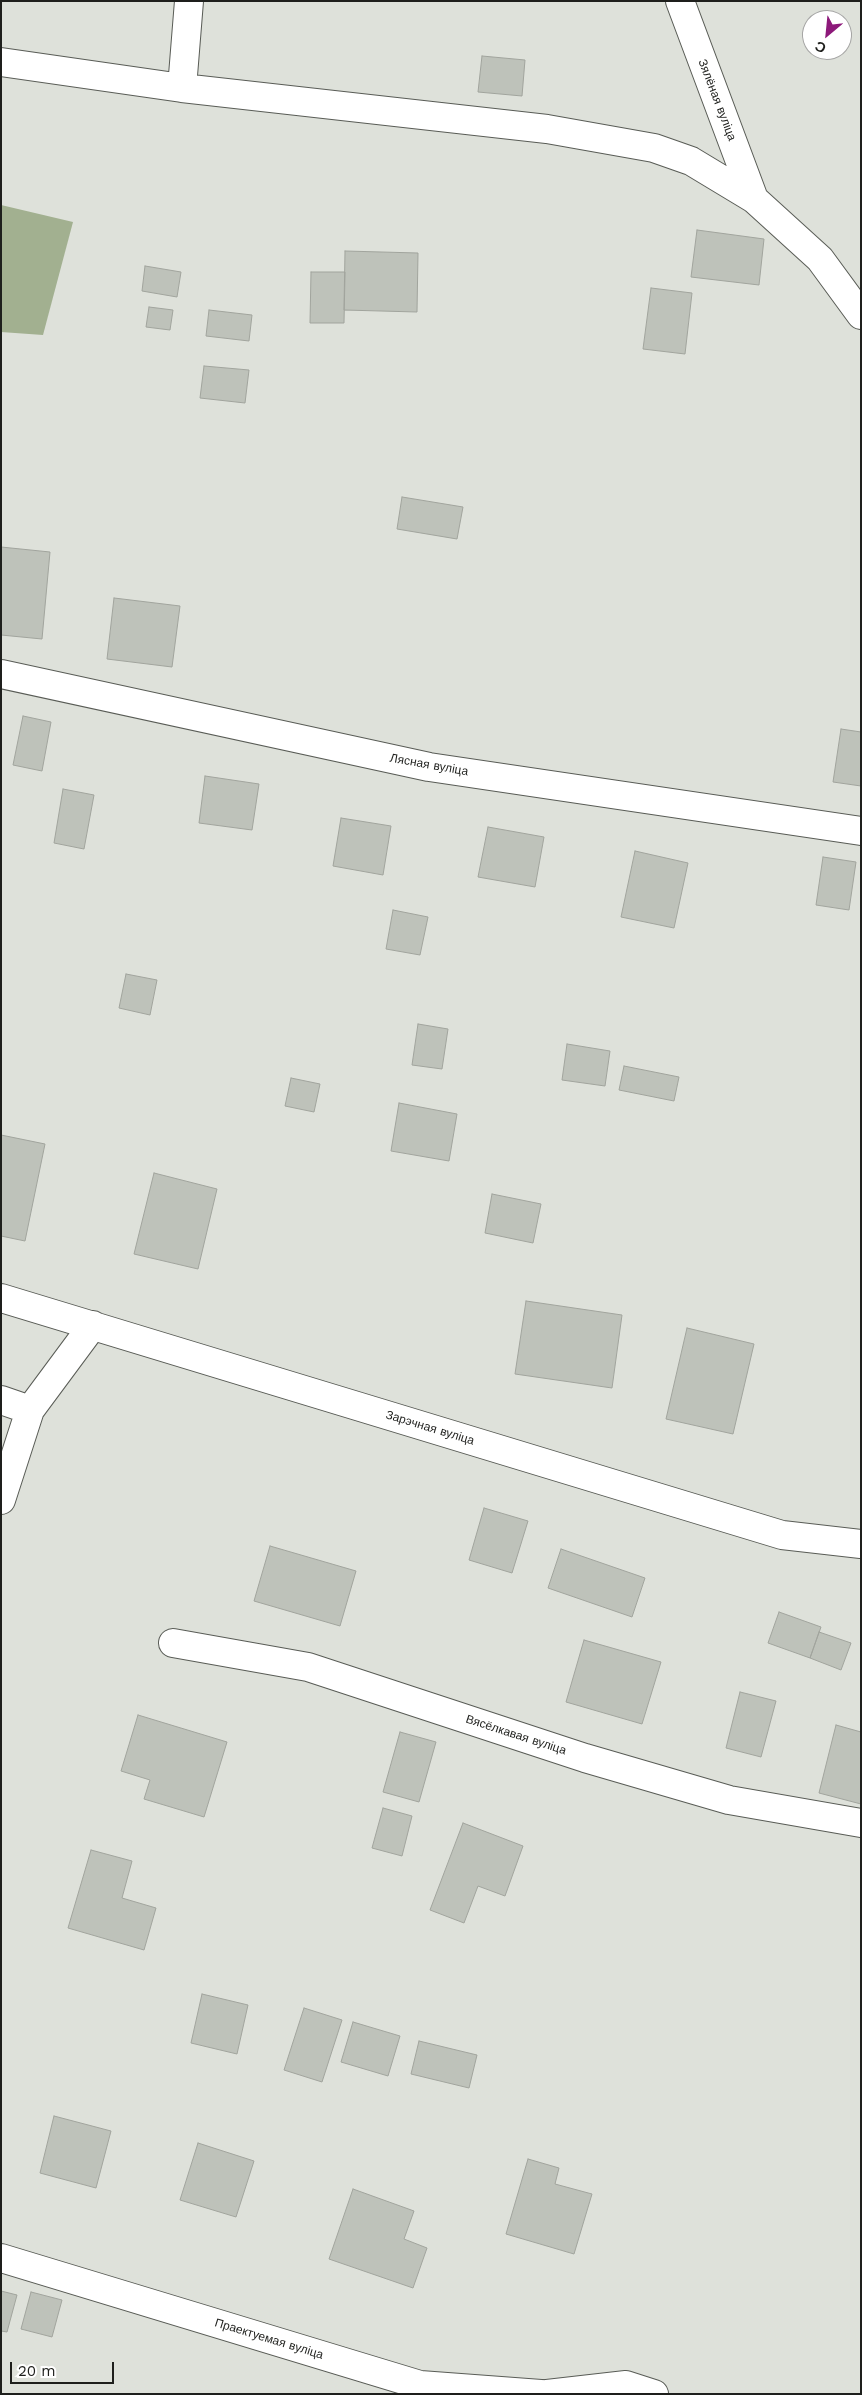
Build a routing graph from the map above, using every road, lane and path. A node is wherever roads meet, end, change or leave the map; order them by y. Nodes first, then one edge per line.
1 (189, 1) edge
2 (680, 1) edge
3 (1, 62) edge
4 (182, 88) junction
5 (754, 199) junction
6 (861, 315) edge
7 (1, 674) edge
8 (861, 831) edge
9 (1, 1298) edge
10 (93, 1325) junction
11 (1, 1400) edge
12 (30, 1410) junction
13 (1, 1500) edge
14 (861, 1544) edge
15 (173, 1643) dead end
16 (861, 1823) edge
17 (1, 2258) edge
18 (541, 2394) edge
19 (546, 2394) edge
20 (654, 2394) edge

1 - 4 street
2 - 5 street, Зялёная вуліца
3 - 4 street
4 - 5 street
5 - 6 street
7 - 8 street, Лясная вуліца
9 - 10 street, Зарэчная вуліца
10 - 12 street
10 - 14 street, Зарэчная вуліца
11 - 12 street
12 - 13 street
15 - 16 street, Вясёлкавая вуліца
17 - 18 street, Праектуемая вуліца
19 - 20 street

